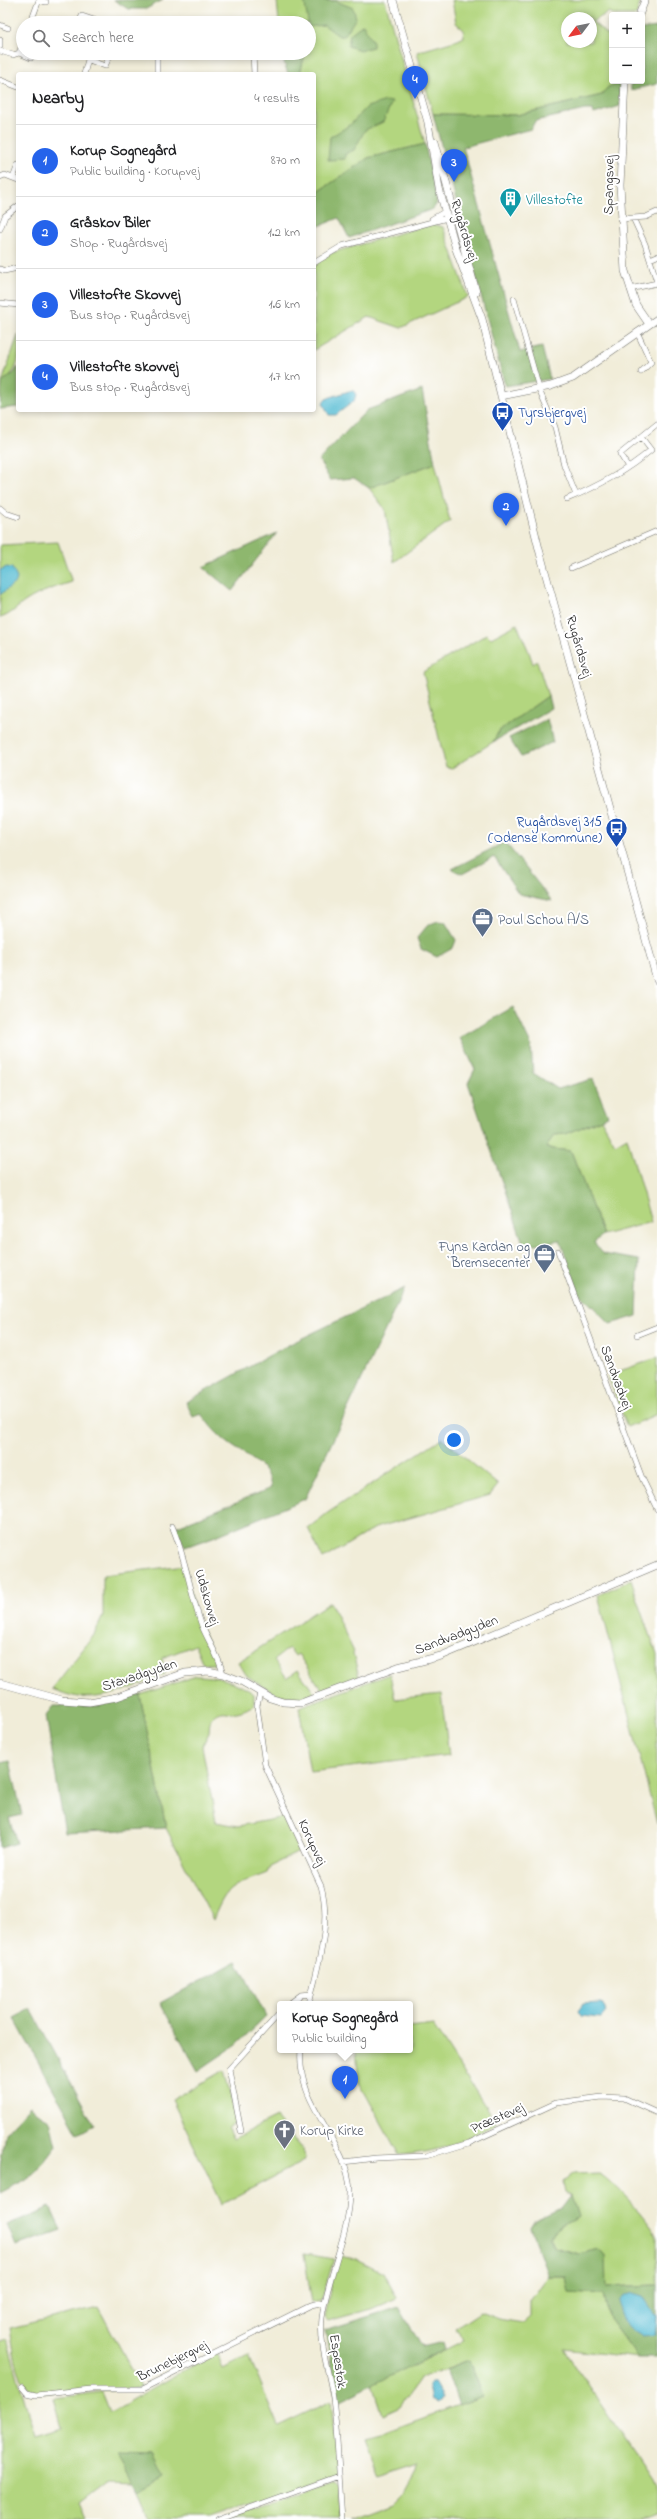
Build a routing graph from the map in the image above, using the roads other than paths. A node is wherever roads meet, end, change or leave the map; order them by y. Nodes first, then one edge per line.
1 (39, 0) edge
2 (393, 0) edge
3 (645, 0) edge
4 (46, 2) dead end
5 (641, 12) edge
6 (34, 16) edge
7 (0, 25) edge
8 (8, 28) dead end
9 (0, 40) edge
10 (0, 46) edge
11 (0, 51) edge
12 (16, 54) edge
13 (89, 60) joint
14 (108, 60) edge
15 (158, 60) edge
16 (253, 60) edge
17 (85, 72) edge
18 (158, 72) edge
19 (254, 72) edge
20 (0, 80) edge
21 (625, 84) edge
22 (16, 86) edge
23 (0, 177) edge
24 (16, 179) edge
25 (16, 208) edge
26 (657, 212) edge
27 (451, 214) junction
28 (633, 218) junction
29 (620, 219) junction
30 (0, 229) edge
31 (657, 256) edge
32 (650, 259) junction
33 (316, 261) edge
34 (16, 268) edge
35 (0, 269) edge
36 (657, 283) edge
37 (630, 289) junction
38 (514, 299) dead end
39 (0, 304) edge
40 (16, 305) edge
41 (657, 318) edge
42 (482, 319) junction
43 (649, 324) junction
44 (637, 332) junction
45 (641, 372) dead end
46 (539, 388) junction
47 (501, 396) junction
48 (657, 424) edge
49 (641, 437) junction
50 (628, 467) junction
51 (576, 495) junction
52 (567, 499) dead end
53 (0, 508) edge
54 (18, 517) dead end
55 (657, 531) edge
56 (571, 568) dead end
57 (657, 980) edge
58 (558, 1251) dead end
59 (657, 1327) edge
60 (637, 1335) dead end
61 (657, 1509) edge
62 (172, 1526) dead end
63 (657, 1565) edge
64 (223, 1674) junction
65 (0, 1683) edge
66 (260, 1692) junction
67 (312, 1994) junction
68 (293, 2001) edge
69 (310, 2001) edge
70 (277, 2016) edge
71 (301, 2053) edge
72 (657, 2113) edge
73 (241, 2130) dead end
74 (343, 2162) junction
75 (325, 2302) junction
76 (22, 2387) dead end
77 (339, 2476) junction
78 (219, 2519) edge
79 (342, 2519) edge

1 - 4 street
1 - 6 street
2 - 27 street, Rugårdsvej
3 - 5 street
7 - 8 street
9 - 10 street
11 - 12 street
13 - 14 street
13 - 17 street
15 - 18 street
16 - 19 street
20 - 22 street
21 - 29 street, Spangsvej
23 - 24 street
25 - 30 street
26 - 28 street
27 - 33 street
27 - 42 street, Rugårdsvej
27 - 42 street, Rugårdsvej
28 - 29 street
28 - 32 street, Spangsvej
29 - 37 street, Spangsvej
31 - 32 street
32 - 36 street, Spangsvej
34 - 35 street
36 - 37 street, Spangsvej
37 - 43 street, Spangsvej
38 - 46 street
39 - 40 street
41 - 43 street
42 - 47 street, Rugårdsvej
43 - 44 street
44 - 45 street
44 - 46 street
46 - 47 street
46 - 51 street
47 - 57 street, Rugårdsvej
48 - 49 street
49 - 50 street
49 - 50 street
50 - 51 street
51 - 52 street
53 - 54 street
55 - 56 street
58 - 61 street, Sandvadvej
59 - 60 street
62 - 64 street, Udskovvej
63 - 66 street, Sandvadgyden
64 - 65 street, Stavadgyden
64 - 66 street, Stavadgyden
66 - 67 street, Korupvej
67 - 68 street
67 - 69 street, Korupvej
70 - 73 street
71 - 74 street
72 - 74 street, Præstevej
74 - 75 street, Espestok
75 - 76 street, Brunebjergvej
75 - 77 street, Espestok
77 - 78 street
77 - 79 street, Espestok

